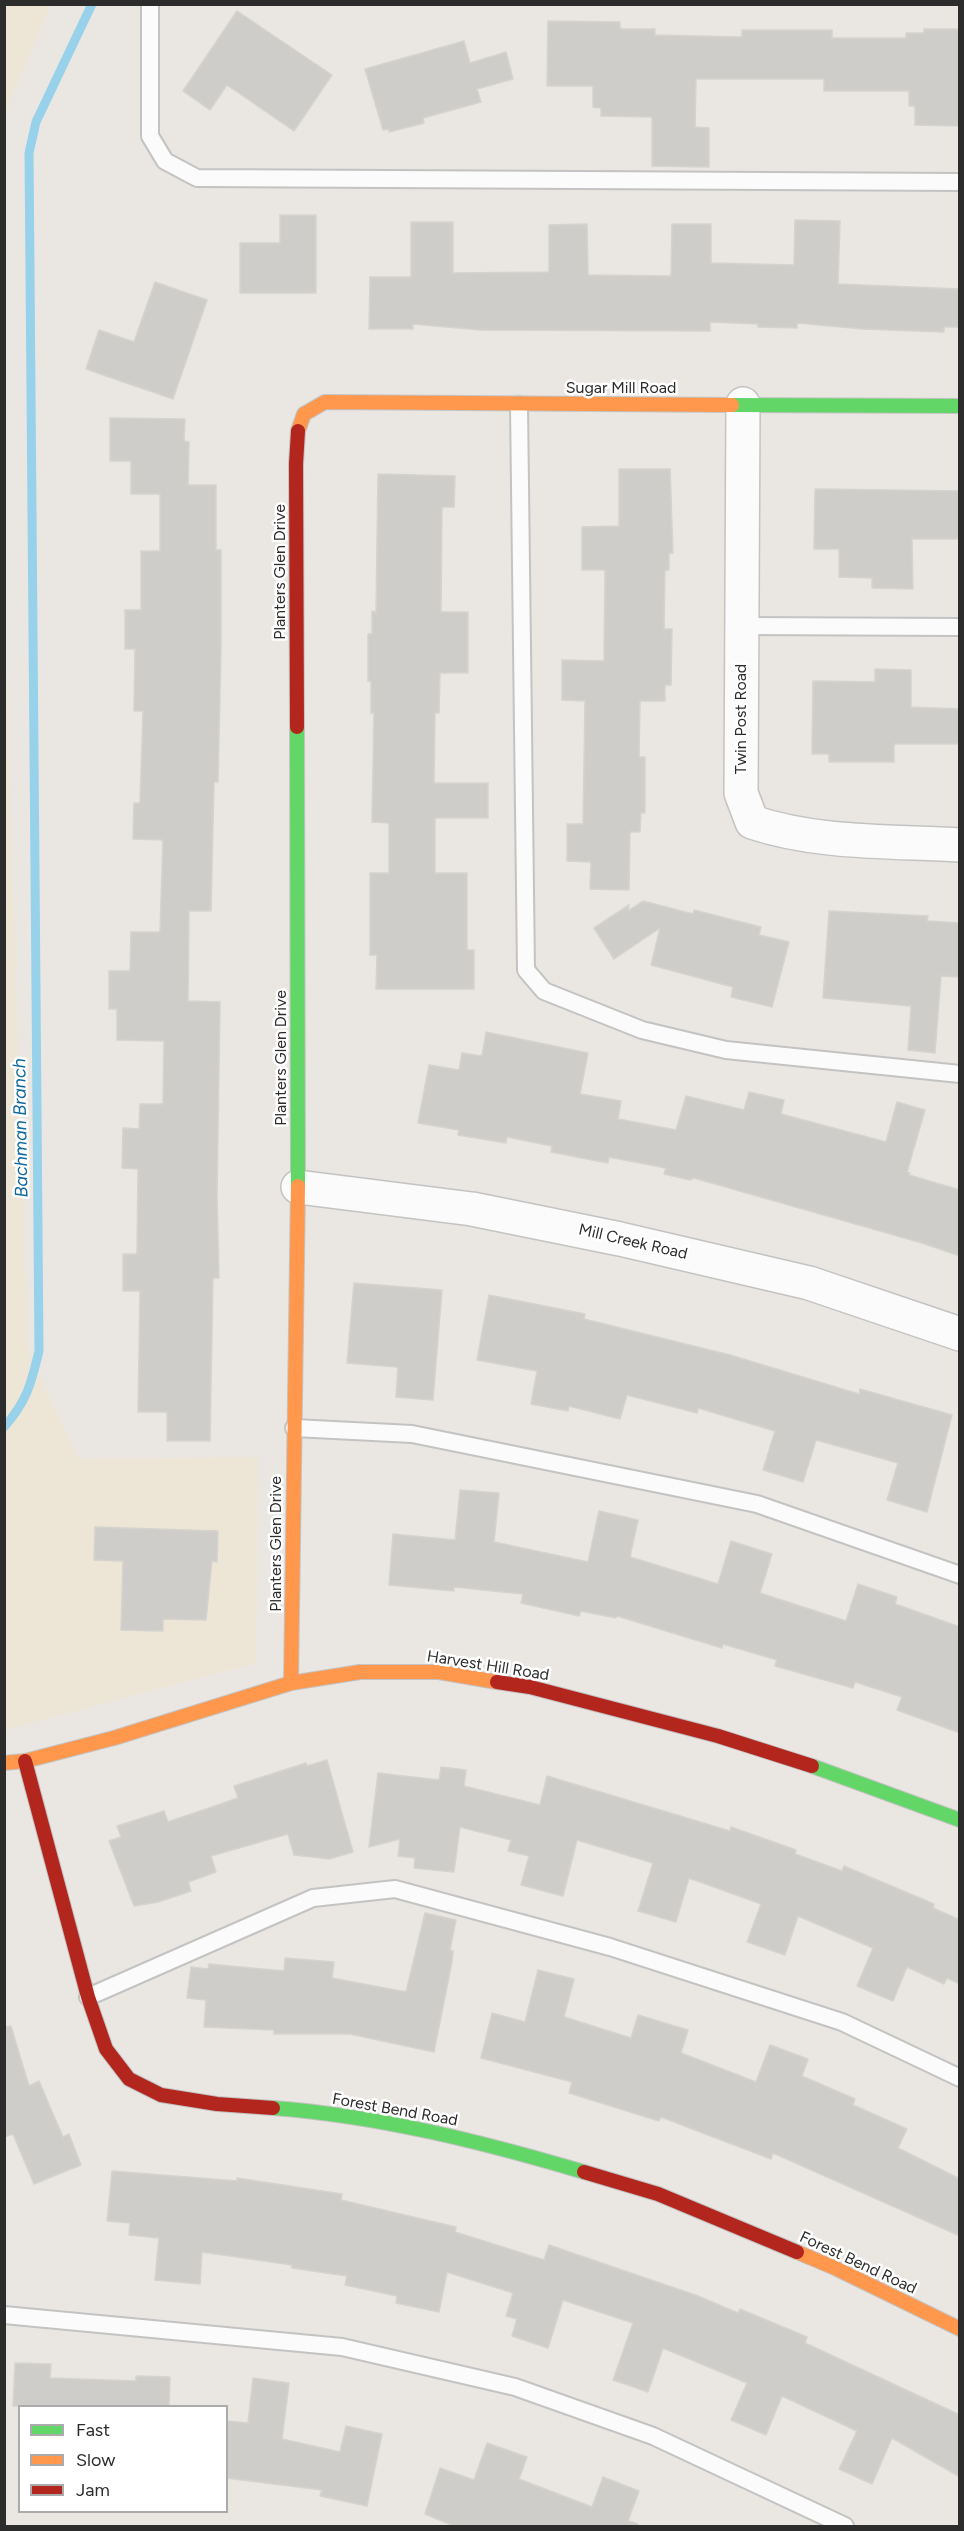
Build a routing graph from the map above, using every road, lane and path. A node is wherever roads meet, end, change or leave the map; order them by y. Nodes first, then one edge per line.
1 (150, 4) edge
2 (960, 182) edge
3 (743, 404) junction
4 (519, 405) junction
5 (960, 406) edge
6 (298, 432) joint
7 (741, 626) junction
8 (960, 627) edge
9 (960, 845) edge
10 (960, 1074) edge
11 (298, 1187) junction
12 (960, 1334) edge
13 (294, 1428) junction
14 (960, 1575) edge
15 (291, 1683) junction
16 (25, 1761) junction
17 (4, 1763) edge
18 (960, 1820) edge
19 (88, 1997) junction
20 (960, 2078) edge
21 (4, 2315) edge
22 (960, 2330) edge
23 (845, 2526) edge

1 - 2 lane
3 - 4 street, Sugar Mill Road
3 - 5 street, Sugar Mill Road
3 - 7 street, Twin Post Road
4 - 6 street, Sugar Mill Road
4 - 10 lane
6 - 11 street, Planters Glen Drive
7 - 8 lane
7 - 9 street, Twin Post Road
11 - 12 street, Mill Creek Road
11 - 13 street, Planters Glen Drive
13 - 14 lane
13 - 15 street, Planters Glen Drive
15 - 16 street, Harvest Hill Road
15 - 18 street, Harvest Hill Road
16 - 17 street, Harvest Hill Road
16 - 19 street, Forest Bend Road
19 - 20 lane
19 - 22 street, Forest Bend Road
21 - 23 lane

